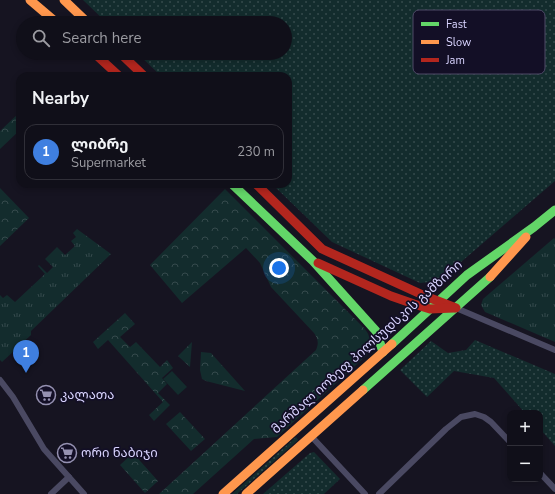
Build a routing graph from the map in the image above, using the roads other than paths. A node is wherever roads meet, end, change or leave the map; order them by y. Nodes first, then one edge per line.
1 (30, 0) edge
2 (64, 0) edge
3 (49, 16) edge
4 (81, 16) edge
5 (102, 60) edge
6 (127, 60) edge
7 (115, 72) edge
8 (140, 72) edge
9 (236, 188) edge
10 (260, 188) edge
11 (555, 210) edge
12 (534, 227) junction
13 (316, 243) junction
14 (305, 253) junction
15 (313, 261) junction
16 (439, 301) junction
17 (456, 308) junction
18 (430, 309) junction
19 (555, 350) edge
20 (383, 352) junction
21 (0, 380) edge
22 (302, 425) junction
23 (311, 436) junction
24 (507, 439) edge
25 (543, 476) edge
26 (69, 477) junction
27 (555, 489) edge
28 (51, 494) edge
29 (84, 494) edge
30 (223, 494) edge
31 (246, 494) edge
32 (365, 494) edge
33 (379, 494) edge

1 - 3 main road
2 - 4 main road
5 - 7 main road
6 - 8 main road
9 - 14 main road
10 - 13 main road
11 - 12 main road, მარშალ იოზეფ პილსუდსკის გამზირი
12 - 16 main road, მარშალ იოზეფ პილსუდსკის გამზირი
12 - 17 main road, მარშალ იოზეფ პილსუდსკის გამზირი
13 - 14 main road
13 - 16 main road
14 - 15 main road
15 - 18 main road
15 - 20 main road
16 - 17 main road
16 - 18 main road, მარშალ იოზეფ პილსუდსკის გამზირი
17 - 18 main road
17 - 19 street
17 - 23 main road, მარშალ იოზეფ პილსუდსკის გამზირი
18 - 20 main road, მარშალ იოზეფ პილსუდსკის გამზირი
20 - 22 main road, მარშალ იოზეფ პილსუდსკის გამზირი
21 - 26 street
22 - 23 main road
22 - 30 main road, მარშალ იოზეფ პილსუდსკის გამზირი
23 - 31 main road, მარშალ იოზეფ პილსუდსკის გამზირი
23 - 32 street
24 - 33 street
25 - 27 street
26 - 28 street
26 - 29 street

